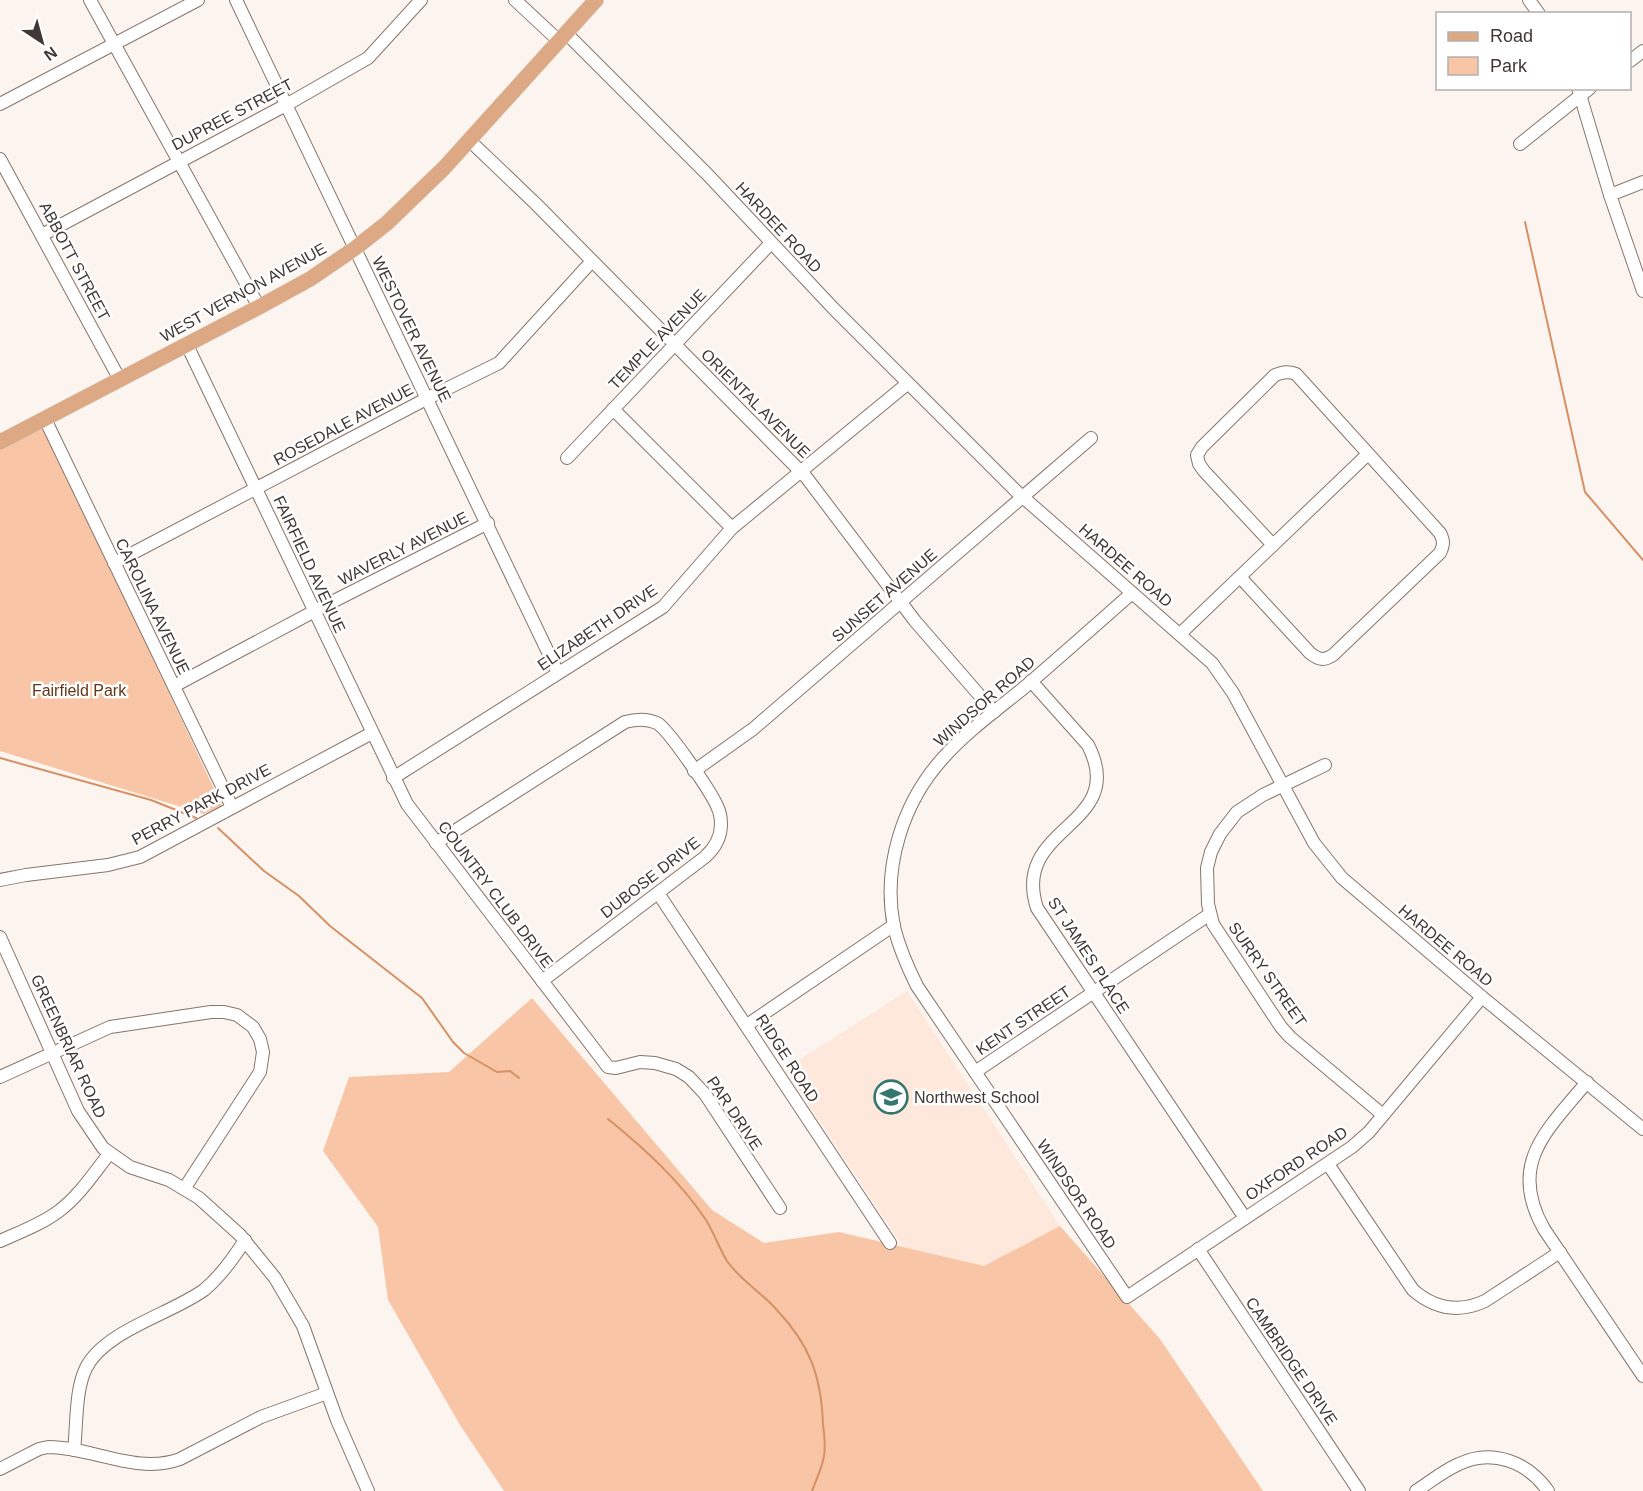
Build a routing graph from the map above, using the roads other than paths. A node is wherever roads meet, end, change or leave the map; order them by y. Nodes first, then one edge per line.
1 (90, 0) edge
2 (198, 0) edge
3 (236, 0) edge
4 (421, 0) edge
5 (515, 0) edge
6 (596, 0) edge
7 (563, 37) junction
8 (115, 44) junction
9 (1582, 91) edge
10 (0, 104) edge
11 (286, 105) junction
12 (469, 140) junction
13 (1520, 144) dead end
14 (0, 159) edge
15 (178, 162) junction
16 (1643, 182) edge
17 (1610, 195) junction
18 (42, 235) junction
19 (771, 243) junction
20 (354, 249) junction
21 (592, 261) junction
22 (1643, 291) edge
23 (259, 307) junction
24 (674, 344) junction
25 (187, 345) junction
26 (120, 380) junction
27 (907, 384) junction
28 (428, 398) junction
29 (613, 409) junction
30 (45, 419) junction
31 (1092, 438) dead end
32 (0, 442) edge
33 (1368, 454) junction
34 (567, 458) dead end
35 (799, 471) junction
36 (256, 488) junction
37 (1022, 497) junction
38 (488, 523) junction
39 (732, 528) junction
40 (1273, 545) junction
41 (114, 563) junction
42 (1240, 577) junction
43 (1132, 593) junction
44 (900, 603) junction
45 (314, 612) junction
46 (1180, 634) junction
47 (558, 673) junction
48 (1031, 681) junction
49 (174, 686) junction
50 (994, 712) junction
51 (372, 733) junction
52 (1325, 765) dead end
53 (694, 771) junction
54 (393, 778) junction
55 (1284, 786) junction
56 (232, 807) junction
57 (436, 843) junction
58 (0, 880) edge
59 (658, 892) junction
60 (1210, 914) junction
61 (894, 925) junction
62 (0, 937) edge
63 (542, 981) junction
64 (1092, 994) junction
65 (1482, 997) junction
66 (747, 1025) junction
67 (52, 1054) junction
68 (608, 1067) joint
69 (975, 1072) junction
70 (0, 1077) edge
71 (1587, 1082) junction
72 (1383, 1115) junction
73 (1643, 1129) edge
74 (109, 1154) junction
75 (1328, 1164) junction
76 (184, 1189) junction
77 (780, 1208) dead end
78 (1245, 1218) junction
79 (244, 1240) junction
80 (0, 1241) edge
81 (890, 1243) dead end
82 (1198, 1249) junction
83 (1560, 1252) junction
84 (1155, 1278) joint
85 (1643, 1376) edge
86 (327, 1393) junction
87 (74, 1450) junction
88 (0, 1469) edge
89 (368, 1491) edge
90 (1359, 1491) edge
91 (1416, 1491) edge
92 (1548, 1491) edge

1 - 8 street
2 - 8 street
3 - 11 street, WESTOVER AVENUE
4 - 11 street, DUPREE STREET
5 - 7 street, HARDEE ROAD
6 - 7 main road, WEST VERNON AVENUE
7 - 12 main road, WEST VERNON AVENUE
7 - 19 street, HARDEE ROAD
8 - 10 street
8 - 15 street
9 - 13 street
9 - 17 street
11 - 15 street, DUPREE STREET
11 - 20 street, WESTOVER AVENUE
12 - 20 main road, WEST VERNON AVENUE
12 - 21 street, ORIENTAL AVENUE
14 - 18 street, ABBOTT STREET
15 - 18 street, DUPREE STREET
15 - 23 street
16 - 17 street
17 - 22 street
18 - 26 street, ABBOTT STREET
19 - 24 street, TEMPLE AVENUE
19 - 27 street, HARDEE ROAD
20 - 23 main road, WEST VERNON AVENUE
20 - 28 street, WESTOVER AVENUE
21 - 24 street, ORIENTAL AVENUE
21 - 28 street, ROSEDALE AVENUE
23 - 25 main road, WEST VERNON AVENUE
24 - 29 street, TEMPLE AVENUE
24 - 35 street, ORIENTAL AVENUE
25 - 26 main road, WEST VERNON AVENUE
25 - 36 street, FAIRFIELD AVENUE
26 - 30 main road, WEST VERNON AVENUE
27 - 35 street, ELIZABETH DRIVE
27 - 37 street, HARDEE ROAD
28 - 36 street, ROSEDALE AVENUE
28 - 38 street, WESTOVER AVENUE
29 - 34 street, TEMPLE AVENUE
29 - 39 street
30 - 32 main road, WEST VERNON AVENUE
30 - 41 street, CAROLINA AVENUE
31 - 37 street, SUNSET AVENUE
33 - 40 street
33 - 40 street
33 - 42 street
35 - 39 street, ELIZABETH DRIVE
35 - 44 street, ORIENTAL AVENUE
36 - 41 street, ROSEDALE AVENUE
36 - 45 street, FAIRFIELD AVENUE
37 - 43 street, HARDEE ROAD
37 - 44 street, SUNSET AVENUE
38 - 45 street, WAVERLY AVENUE
38 - 47 street, WESTOVER AVENUE
39 - 47 street, ELIZABETH DRIVE
40 - 42 street
41 - 49 street, CAROLINA AVENUE
42 - 46 street
43 - 46 street, HARDEE ROAD
43 - 48 street, WINDSOR ROAD
44 - 50 street, ORIENTAL AVENUE
44 - 53 street, SUNSET AVENUE
45 - 49 street, WAVERLY AVENUE
45 - 51 street, FAIRFIELD AVENUE
46 - 55 street, HARDEE ROAD
47 - 54 street, ELIZABETH DRIVE
48 - 50 street, WINDSOR ROAD
48 - 64 street, ST JAMES PLACE
49 - 56 street, CAROLINA AVENUE
50 - 61 street, WINDSOR ROAD
51 - 54 street, COUNTRY CLUB DRIVE
51 - 56 street, PERRY PARK DRIVE
52 - 55 street, SURRY STREET
53 - 57 street, DUBOSE DRIVE
53 - 59 street, DUBOSE DRIVE
54 - 57 street, COUNTRY CLUB DRIVE
55 - 60 street, SURRY STREET
55 - 65 street, HARDEE ROAD
56 - 58 street, PERRY PARK DRIVE
57 - 63 street, COUNTRY CLUB DRIVE
59 - 63 street, DUBOSE DRIVE
59 - 66 street, RIDGE ROAD
60 - 64 street, KENT STREET
60 - 72 street, SURRY STREET
61 - 66 street
61 - 69 street, WINDSOR ROAD
62 - 67 street, GREENBRIAR ROAD
63 - 68 street, COUNTRY CLUB DRIVE
64 - 69 street, KENT STREET
64 - 78 street, ST JAMES PLACE
65 - 71 street, HARDEE ROAD
65 - 72 street, OXFORD ROAD
66 - 81 street, RIDGE ROAD
67 - 70 street
67 - 74 street, GREENBRIAR ROAD
67 - 76 street
68 - 77 street, PAR DRIVE
69 - 84 street, WINDSOR ROAD
71 - 73 street, HARDEE ROAD
71 - 83 street
72 - 75 street, OXFORD ROAD
74 - 76 street, GREENBRIAR ROAD
74 - 80 street
75 - 78 street, OXFORD ROAD
75 - 83 street
76 - 79 street, GREENBRIAR ROAD
78 - 82 street, OXFORD ROAD
79 - 86 street, GREENBRIAR ROAD
79 - 87 street
82 - 84 street, OXFORD ROAD
82 - 90 street, CAMBRIDGE DRIVE
83 - 85 street
86 - 87 street
86 - 89 street, GREENBRIAR ROAD
87 - 88 street
91 - 92 street

